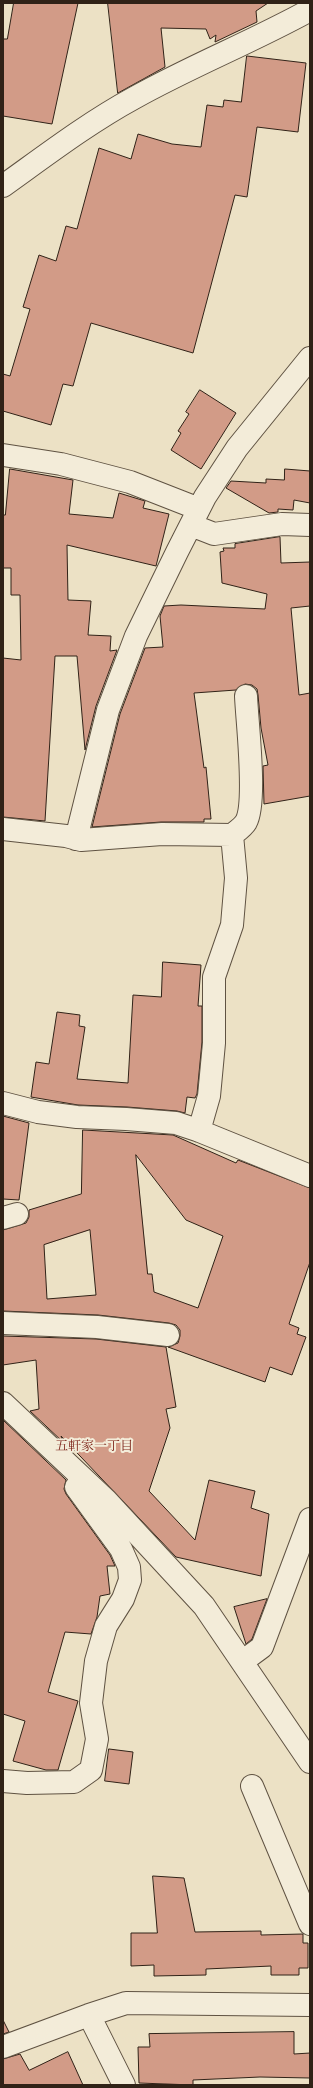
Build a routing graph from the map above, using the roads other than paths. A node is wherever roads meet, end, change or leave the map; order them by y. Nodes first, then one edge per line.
1 (310, 10) edge
2 (3, 186) edge
3 (310, 358) edge
4 (3, 455) edge
5 (195, 517) junction
6 (310, 525) edge
7 (246, 696) dead end
8 (3, 829) edge
9 (232, 835) junction
10 (76, 839) junction
11 (3, 1103) edge
12 (199, 1131) junction
13 (310, 1176) edge
14 (3, 1323) edge
15 (168, 1335) dead end
16 (3, 1403) edge
17 (84, 1479) junction
18 (310, 1519) edge
19 (243, 1662) junction
20 (310, 1762) edge
21 (3, 1781) edge
22 (252, 1786) dead end
23 (310, 1924) edge
24 (310, 2004) edge
25 (89, 2015) junction
26 (3, 2047) edge
27 (124, 2085) edge

1 - 2 street
3 - 5 street
4 - 5 street
5 - 6 street
5 - 10 street
7 - 9 street
8 - 10 street
9 - 10 street
9 - 12 street
11 - 12 street
12 - 13 street
14 - 15 street
16 - 17 street
17 - 19 street
17 - 21 street
18 - 19 street
19 - 20 street
22 - 23 street
24 - 25 street
25 - 26 street
25 - 27 street

